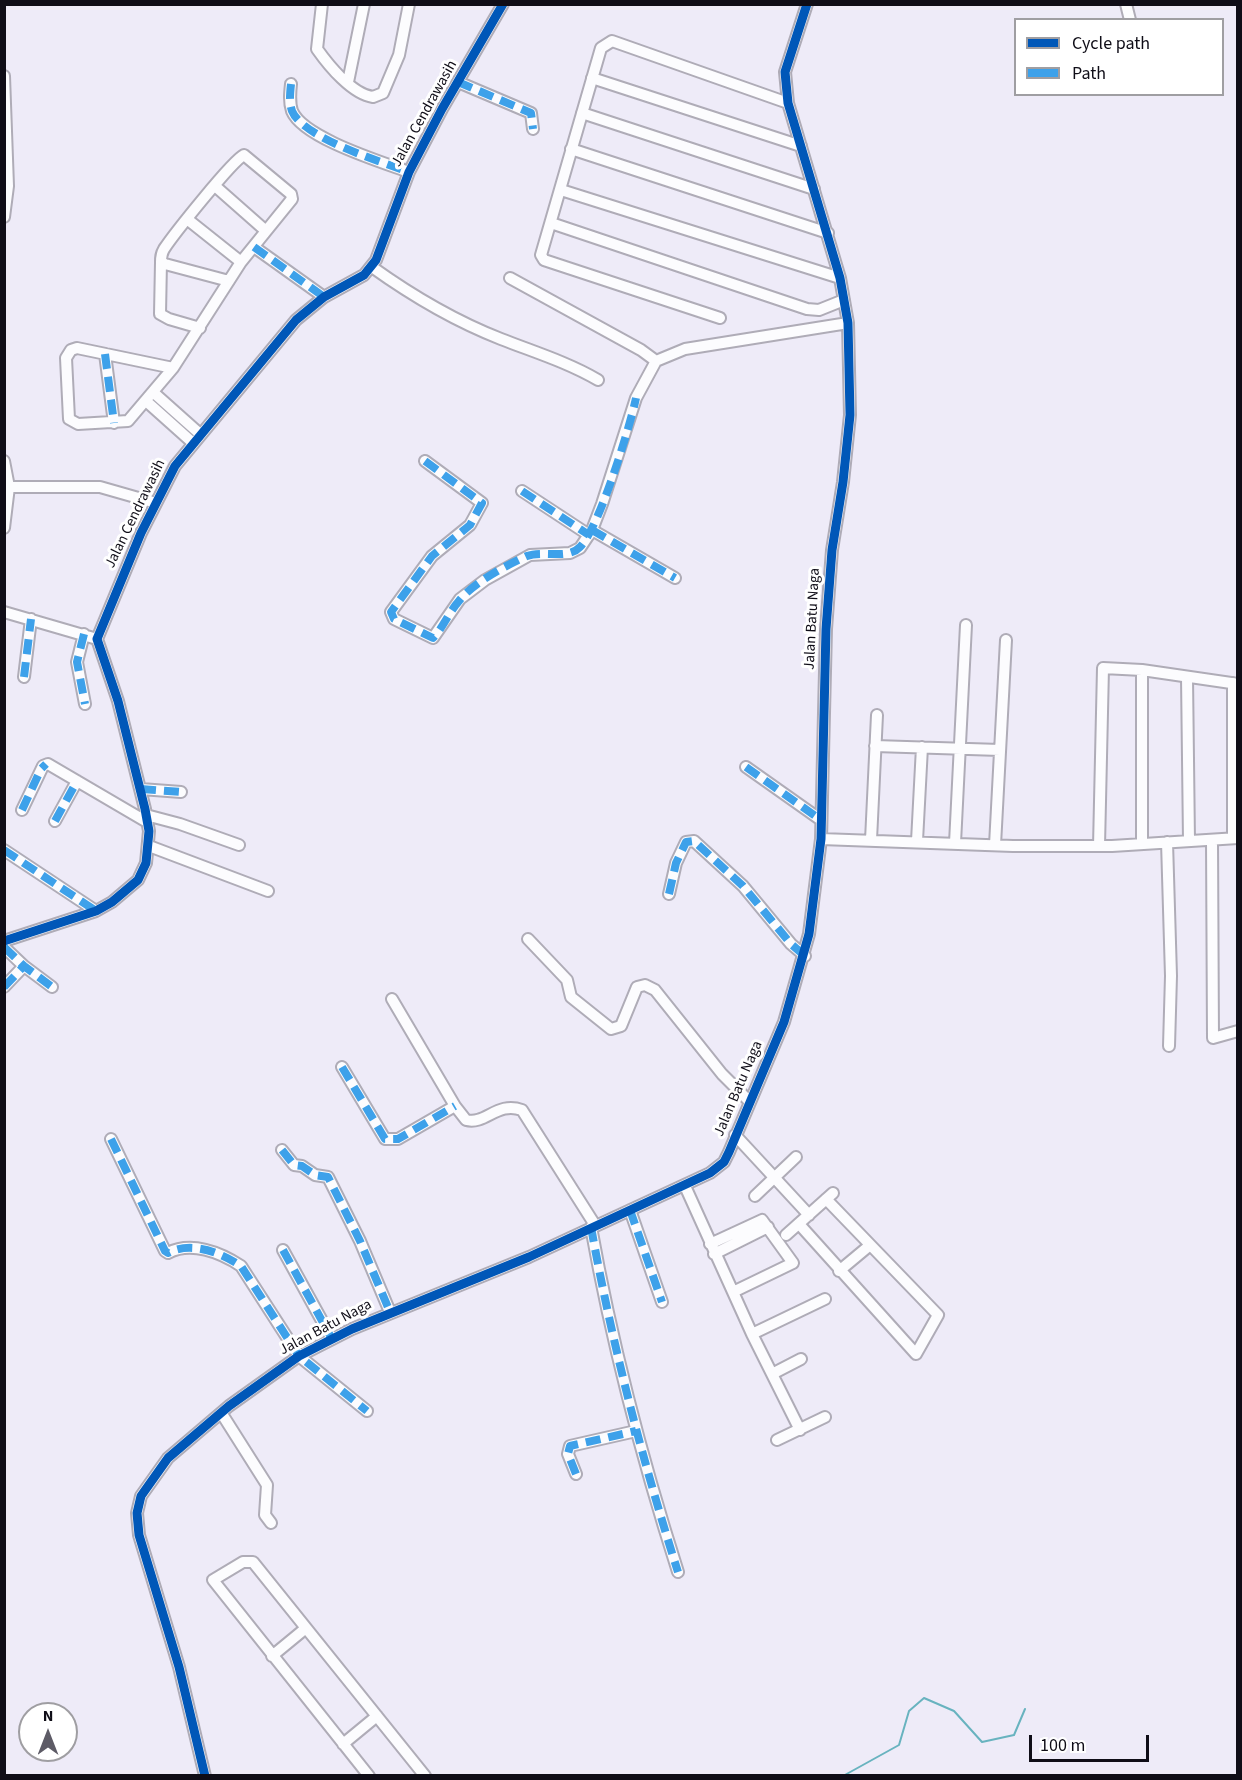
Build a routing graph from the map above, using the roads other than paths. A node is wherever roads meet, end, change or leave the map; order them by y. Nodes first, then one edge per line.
1 (322, 4) edge
2 (364, 4) edge
3 (409, 4) edge
4 (503, 4) edge
5 (807, 4) edge
6 (4, 76) edge
7 (592, 78) junction
8 (348, 82) junction
9 (458, 82) junction
10 (291, 84) dead end
11 (788, 103) junction
12 (582, 113) junction
13 (533, 129) dead end
14 (801, 146) junction
15 (571, 149) junction
16 (409, 172) junction
17 (215, 186) junction
18 (814, 189) junction
19 (561, 190) junction
20 (4, 217) edge
21 (188, 219) junction
22 (551, 223) junction
23 (266, 231) junction
24 (828, 233) junction
25 (254, 247) junction
26 (161, 262) junction
27 (241, 262) junction
28 (372, 267) junction
29 (510, 278) dead end
30 (840, 278) junction
31 (228, 281) junction
32 (324, 297) junction
33 (844, 300) junction
34 (720, 318) dead end
35 (848, 323) junction
36 (200, 328) junction
37 (105, 354) junction
38 (656, 361) junction
39 (173, 368) junction
40 (598, 380) dead end
41 (150, 397) junction
42 (114, 423) junction
43 (197, 439) junction
44 (4, 461) edge
45 (425, 461) dead end
46 (7, 487) edge
47 (522, 490) dead end
48 (156, 503) junction
49 (4, 528) edge
50 (590, 532) junction
51 (675, 578) dead end
52 (4, 612) edge
53 (31, 619) junction
54 (966, 625) dead end
55 (84, 634) junction
56 (97, 639) junction
57 (1006, 640) dead end
58 (1142, 670) junction
59 (24, 677) dead end
60 (1187, 677) junction
61 (1235, 683) edge
62 (85, 704) dead end
63 (877, 715) dead end
64 (875, 746) junction
65 (922, 747) junction
66 (960, 749) junction
67 (1000, 750) junction
68 (746, 767) dead end
69 (77, 780) junction
70 (141, 789) junction
71 (181, 792) dead end
72 (22, 810) dead end
73 (146, 819) junction
74 (821, 820) junction
75 (56, 821) dead end
76 (821, 838) junction
77 (1235, 838) edge
78 (871, 840) junction
79 (1212, 840) junction
80 (917, 841) junction
81 (1189, 841) junction
82 (1167, 842) junction
83 (955, 843) junction
84 (1142, 844) junction
85 (239, 845) dead end
86 (995, 845) junction
87 (149, 846) junction
88 (1099, 846) junction
89 (5, 852) edge
90 (268, 891) dead end
91 (669, 894) dead end
92 (96, 910) junction
93 (528, 939) dead end
94 (4, 941) edge
95 (4, 947) edge
96 (805, 956) junction
97 (24, 966) junction
98 (4, 987) edge
99 (52, 987) dead end
100 (392, 999) dead end
101 (1238, 1031) edge
102 (1169, 1046) dead end
103 (342, 1067) dead end
104 (749, 1101) junction
105 (455, 1106) junction
106 (735, 1136) junction
107 (111, 1139) dead end
108 (282, 1150) dead end
109 (796, 1157) dead end
110 (776, 1176) junction
111 (685, 1186) junction
112 (755, 1196) dead end
113 (630, 1210) junction
114 (809, 1215) junction
115 (799, 1224) junction
116 (593, 1226) junction
117 (786, 1235) dead end
118 (869, 1246) junction
119 (712, 1249) junction
120 (283, 1250) dead end
121 (839, 1271) junction
122 (733, 1292) junction
123 (825, 1299) dead end
124 (662, 1302) dead end
125 (390, 1312) junction
126 (752, 1334) junction
127 (332, 1339) junction
128 (299, 1356) junction
129 (801, 1359) dead end
130 (772, 1374) junction
131 (367, 1411) dead end
132 (222, 1414) junction
133 (825, 1418) dead end
134 (800, 1430) junction
135 (636, 1431) junction
136 (777, 1440) dead end
137 (576, 1474) dead end
138 (271, 1523) dead end
139 (678, 1572) dead end
140 (306, 1628) junction
141 (273, 1656) junction
142 (376, 1716) junction
143 (343, 1744) junction
144 (205, 1776) edge
145 (369, 1776) edge
146 (425, 1776) edge

1 - 8 street
2 - 8 street
3 - 8 street
4 - 9 street, Jalan Cendrawasih
5 - 11 street, Jalan Batu Naga
6 - 20 street
7 - 11 street
7 - 12 street
7 - 14 street
9 - 13 street
9 - 16 street, Jalan Cendrawasih
10 - 16 street
11 - 14 street, Jalan Batu Naga
12 - 15 street
12 - 18 street
14 - 18 street, Jalan Batu Naga
15 - 19 street
15 - 24 street
16 - 28 street, Jalan Cendrawasih
17 - 21 street
17 - 23 street
17 - 23 street
18 - 24 street, Jalan Batu Naga
19 - 22 street
19 - 30 street
21 - 26 street
21 - 27 street
22 - 33 street
22 - 34 street
23 - 25 street
24 - 30 street, Jalan Batu Naga
25 - 27 street
25 - 32 street
26 - 31 street
26 - 36 street
27 - 31 street
28 - 32 street, Jalan Cendrawasih
28 - 40 street
29 - 38 street
30 - 33 street, Jalan Batu Naga
31 - 36 street
32 - 43 street, Jalan Cendrawasih
33 - 35 street, Jalan Batu Naga
35 - 38 street
35 - 74 street, Jalan Batu Naga
36 - 39 street
37 - 39 street
37 - 42 street
37 - 42 street
38 - 50 street
39 - 41 street
41 - 42 street
41 - 43 street
43 - 48 street, Jalan Cendrawasih
44 - 46 street
45 - 50 street
46 - 48 street
46 - 49 street
47 - 50 street
48 - 56 street, Jalan Cendrawasih
50 - 51 street
52 - 53 street
53 - 55 street
53 - 59 street
54 - 66 street
55 - 56 street
55 - 62 street
56 - 70 street
57 - 67 street
58 - 60 street
58 - 84 street
58 - 88 street
60 - 61 street
60 - 81 street
61 - 77 street
63 - 64 street
64 - 65 street
64 - 78 street
65 - 66 street
65 - 80 street
66 - 67 street
66 - 83 street
67 - 86 street
68 - 74 street
69 - 72 street
69 - 73 street
69 - 75 street
70 - 71 street
70 - 73 street
73 - 85 street
73 - 87 street
74 - 76 street, Jalan Batu Naga
76 - 78 street
76 - 96 street, Jalan Batu Naga
77 - 79 street
78 - 80 street
79 - 81 street
79 - 101 street
80 - 83 street
81 - 82 street
82 - 84 street
82 - 102 street
83 - 86 street
84 - 88 street
86 - 88 street
87 - 90 street
87 - 92 street
89 - 92 street
91 - 96 street
92 - 94 street
93 - 104 street
95 - 97 street
96 - 104 street, Jalan Batu Naga
97 - 98 street
97 - 99 street
100 - 105 street
103 - 105 street
104 - 106 street, Jalan Batu Naga
105 - 116 street
106 - 110 street
106 - 111 street, Jalan Batu Naga
107 - 128 street
108 - 125 street
109 - 110 street
110 - 112 street
110 - 114 street
111 - 113 street, Jalan Batu Naga
111 - 119 street
113 - 116 street, Jalan Batu Naga
113 - 124 street
114 - 115 street
114 - 118 street
115 - 117 street
115 - 121 street
116 - 125 street, Jalan Batu Naga
116 - 135 street
118 - 121 street
118 - 121 street
119 - 122 street
119 - 122 street
120 - 127 street
122 - 126 street
123 - 126 street
125 - 127 street, Jalan Batu Naga
126 - 130 street
127 - 128 street, Jalan Batu Naga
128 - 131 street
128 - 132 street, Jalan Batu Naga
129 - 130 street
130 - 134 street
132 - 138 street
132 - 144 street, Jalan Batu Naga
133 - 134 street
134 - 136 street
135 - 137 street
135 - 139 street
140 - 141 street
140 - 141 street
140 - 142 street
141 - 143 street
142 - 143 street
142 - 146 street
143 - 145 street

